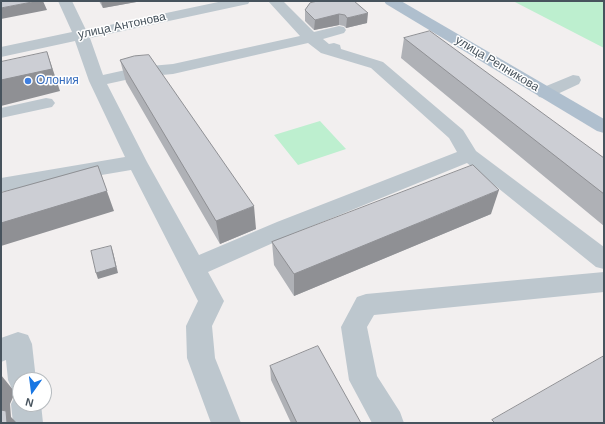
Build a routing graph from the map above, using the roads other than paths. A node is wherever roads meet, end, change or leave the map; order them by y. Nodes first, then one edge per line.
1 (65, 1) edge
2 (243, 1) edge
3 (275, 1) edge
4 (391, 1) edge
5 (339, 30) dead end
6 (81, 35) junction
7 (311, 38) junction
8 (1, 52) edge
9 (573, 80) dead end
10 (97, 82) junction
11 (545, 93) junction
12 (46, 103) dead end
13 (1, 113) edge
14 (604, 127) edge
15 (469, 155) junction
16 (137, 162) junction
17 (1, 185) edge
18 (604, 260) edge
19 (193, 268) junction
20 (604, 282) edge
21 (1, 350) edge
22 (21, 372) edge
23 (27, 412) edge
24 (28, 423) edge
25 (226, 423) edge
26 (389, 423) edge

1 - 6 street
2 - 6 street, улица Антонова
3 - 7 street
4 - 11 main road, улица Репникова
5 - 7 street
6 - 8 street, улица Антонова
6 - 10 street
7 - 10 street
7 - 15 street
9 - 11 street
10 - 16 street
11 - 14 main road, улица Репникова
12 - 13 street
15 - 18 street
15 - 19 street
16 - 17 street
16 - 19 street
19 - 25 street
20 - 26 street
21 - 22 street
23 - 24 street

